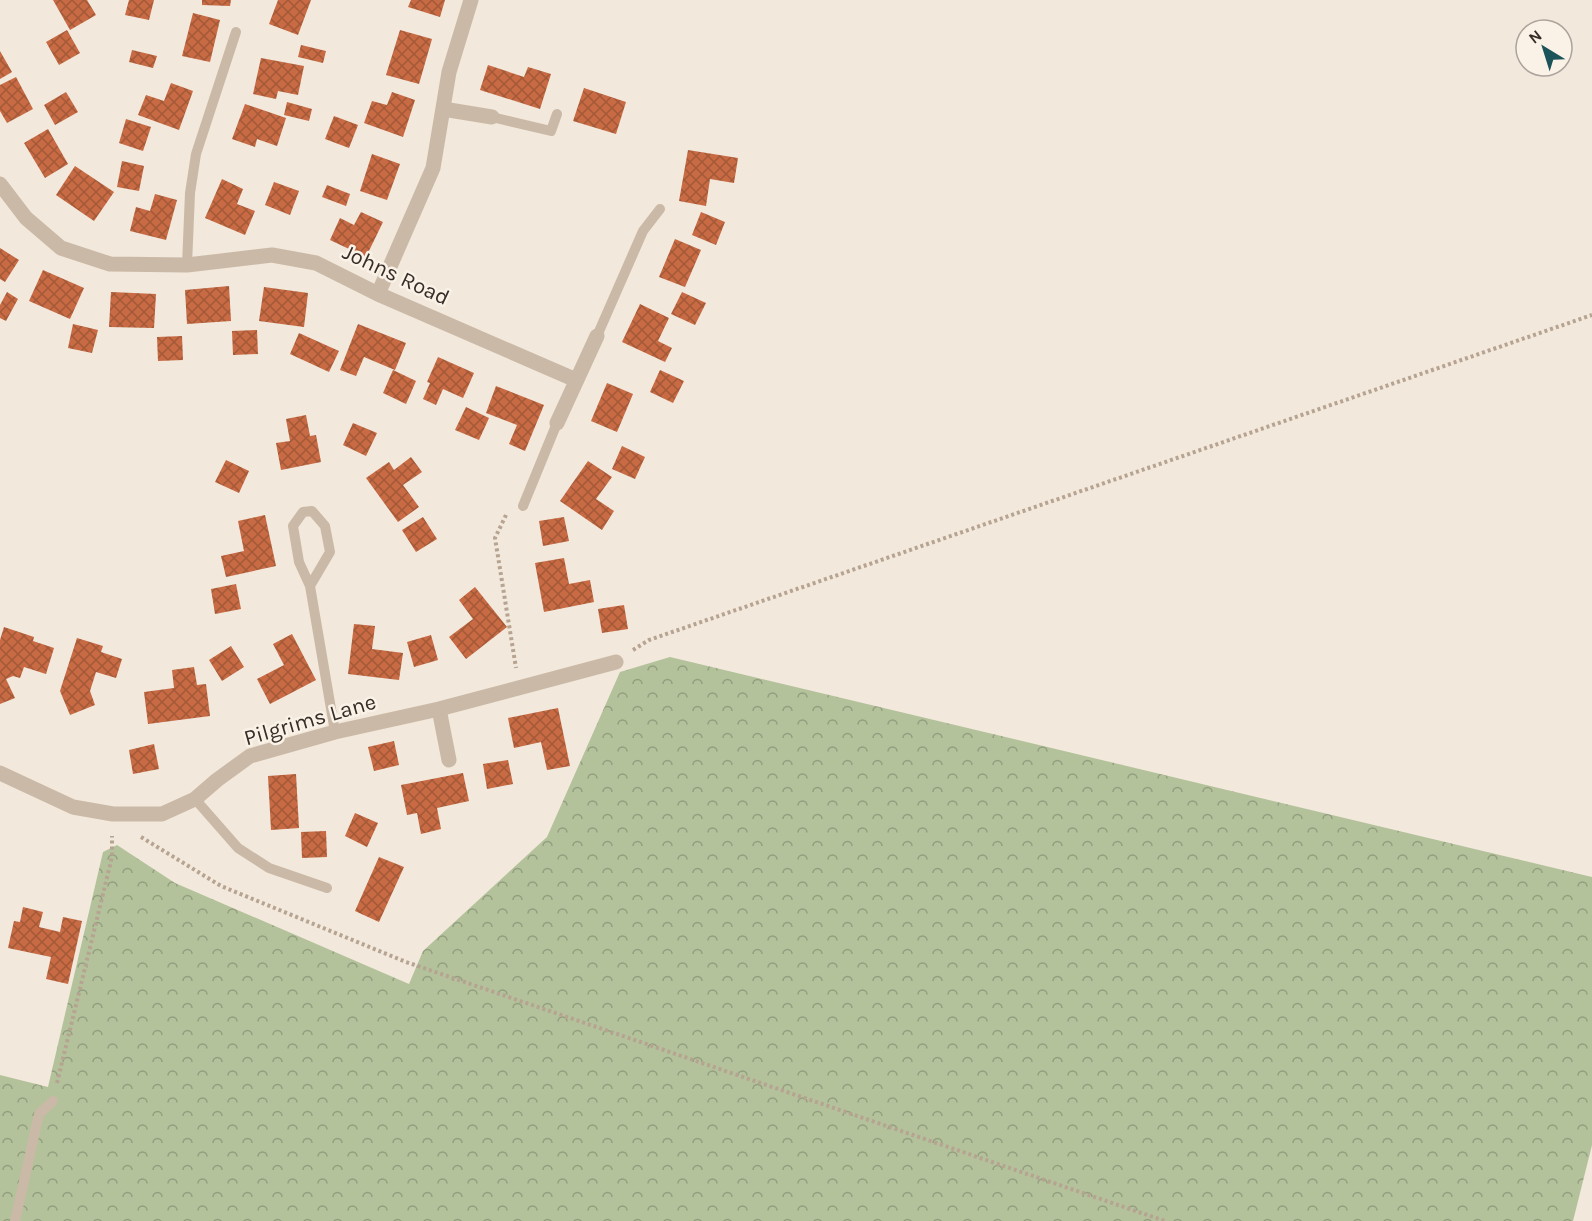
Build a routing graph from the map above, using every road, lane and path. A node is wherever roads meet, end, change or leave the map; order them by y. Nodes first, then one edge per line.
1 (471, 0) edge
2 (236, 32) dead end
3 (443, 109) junction
4 (557, 114) dead end
5 (492, 117) joint
6 (0, 184) edge
7 (660, 209) dead end
8 (187, 265) junction
9 (378, 294) junction
10 (1592, 315) edge
11 (597, 336) joint
12 (576, 380) junction
13 (557, 423) joint
14 (509, 506) dead end
15 (523, 506) dead end
16 (310, 586) junction
17 (616, 662) joint
18 (519, 687) junction
19 (438, 709) junction
20 (335, 732) junction
21 (449, 760) dead end
22 (0, 773) edge
23 (195, 799) junction
24 (113, 814) junction
25 (327, 888) dead end
26 (53, 1101) joint
27 (15, 1221) edge
28 (1164, 1221) edge

1 - 3 street
2 - 8 lane
3 - 5 street
3 - 9 street
4 - 5 lane
6 - 8 street, Johns Road
7 - 11 lane
8 - 9 street, Johns Road
9 - 12 street, Johns Road
10 - 17 path
11 - 12 street
12 - 13 street
13 - 15 lane
14 - 18 path
16 - 16 lane
16 - 20 lane
17 - 18 street, Pilgrims Lane
18 - 19 street, Pilgrims Lane
19 - 20 street, Pilgrims Lane
19 - 21 street
20 - 23 street, Pilgrims Lane
22 - 24 street, Pilgrims Lane
23 - 24 street, Pilgrims Lane
23 - 25 lane
24 - 26 path
24 - 28 path
26 - 27 lane

